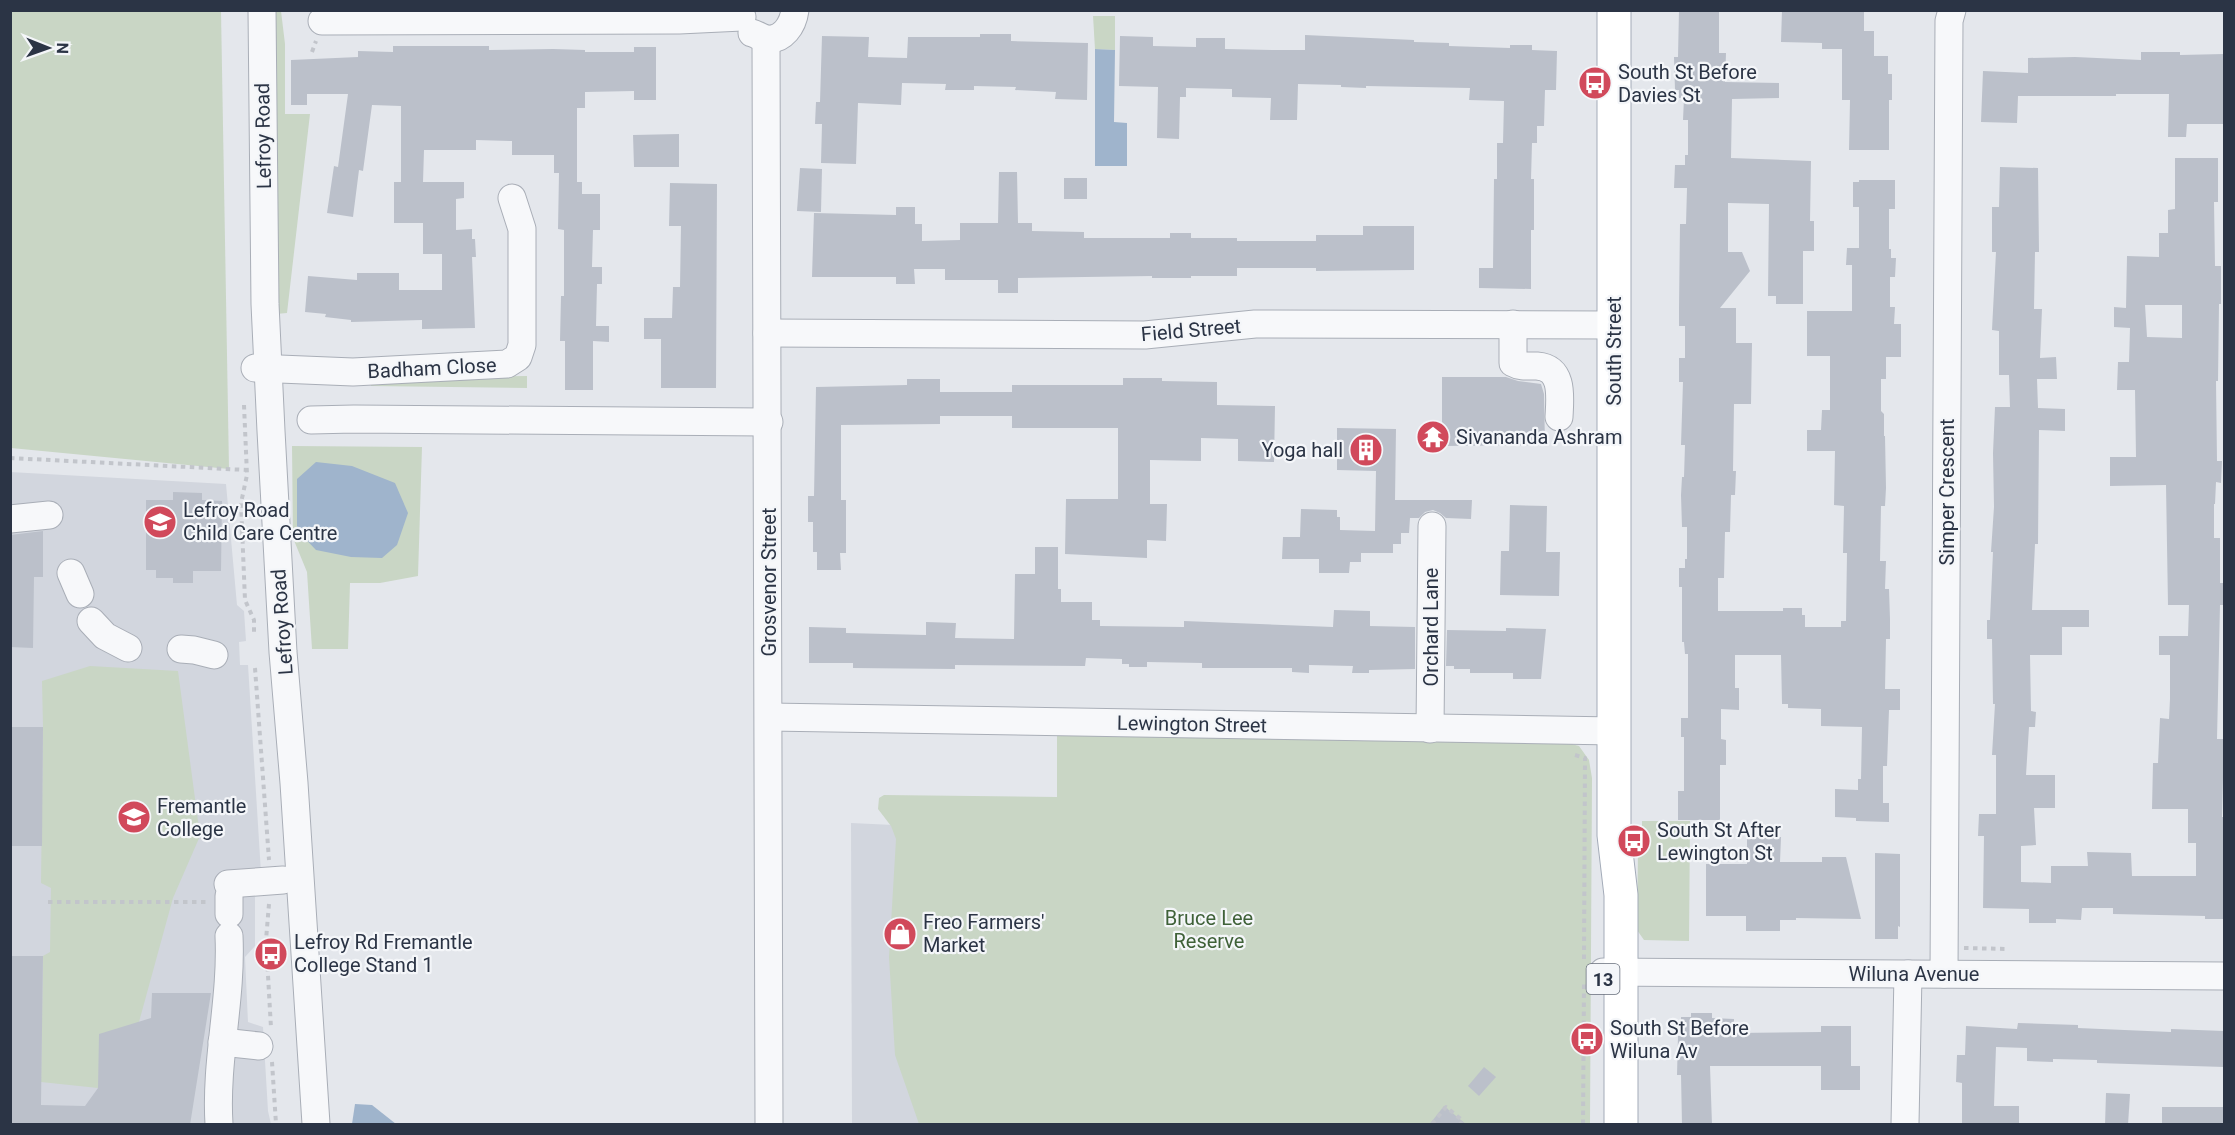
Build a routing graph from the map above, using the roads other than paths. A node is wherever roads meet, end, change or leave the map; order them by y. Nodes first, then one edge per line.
1 (253, 10) edge
2 (262, 10) edge
3 (795, 10) edge
4 (1614, 10) edge
5 (1952, 10) edge
6 (743, 14) edge
7 (322, 21) dead end
8 (766, 39) junction
9 (512, 198) dead end
10 (1514, 324) junction
11 (1614, 325) junction
12 (767, 333) junction
13 (262, 368) junction
14 (1559, 417) dead end
15 (310, 420) dead end
16 (769, 422) junction
17 (49, 515) dead end
18 (10, 519) edge
19 (1432, 526) dead end
20 (91, 621) dead end
21 (128, 648) dead end
22 (181, 649) dead end
23 (214, 655) dead end
24 (769, 717) junction
25 (1430, 729) junction
26 (1615, 730) junction
27 (274, 883) junction
28 (1598, 971) junction
29 (1908, 974) junction
30 (1944, 974) junction
31 (2224, 976) edge
32 (222, 1042) junction
33 (267, 1044) road end
34 (219, 1125) edge
35 (298, 1125) edge
36 (316, 1125) edge
37 (769, 1125) edge
38 (1602, 1125) edge
39 (1621, 1125) edge
40 (1905, 1125) edge

1 - 13 street, Lefroy Road
2 - 13 street, Lefroy Road
3 - 8 street
4 - 11 main road, South Street / 13
5 - 30 street, Simper Crescent
6 - 7 street
6 - 8 street
8 - 12 street, Grosvenor Street
9 - 13 street, Badham Close
10 - 11 street, Field Street
10 - 12 street, Field Street
10 - 14 street
11 - 26 main road, South Street / 13
12 - 16 street, Grosvenor Street
13 - 27 street, Lefroy Road
13 - 36 street, Lefroy Road
15 - 16 street
16 - 24 street, Grosvenor Street
17 - 18 street
19 - 25 street, Orchard Lane
20 - 21 street
22 - 23 street
24 - 25 street, Lewington Street
24 - 37 street, Grosvenor Street
25 - 26 street, Lewington Street
26 - 28 main road, South Street / 13
27 - 32 street
27 - 35 street, Lefroy Road
28 - 29 street, Wiluna Avenue
28 - 38 main road, South Street / 13
28 - 39 main road, South Street / 13
29 - 30 street, Wiluna Avenue
29 - 40 street
30 - 31 street, Wiluna Avenue
32 - 33 street
32 - 34 street

